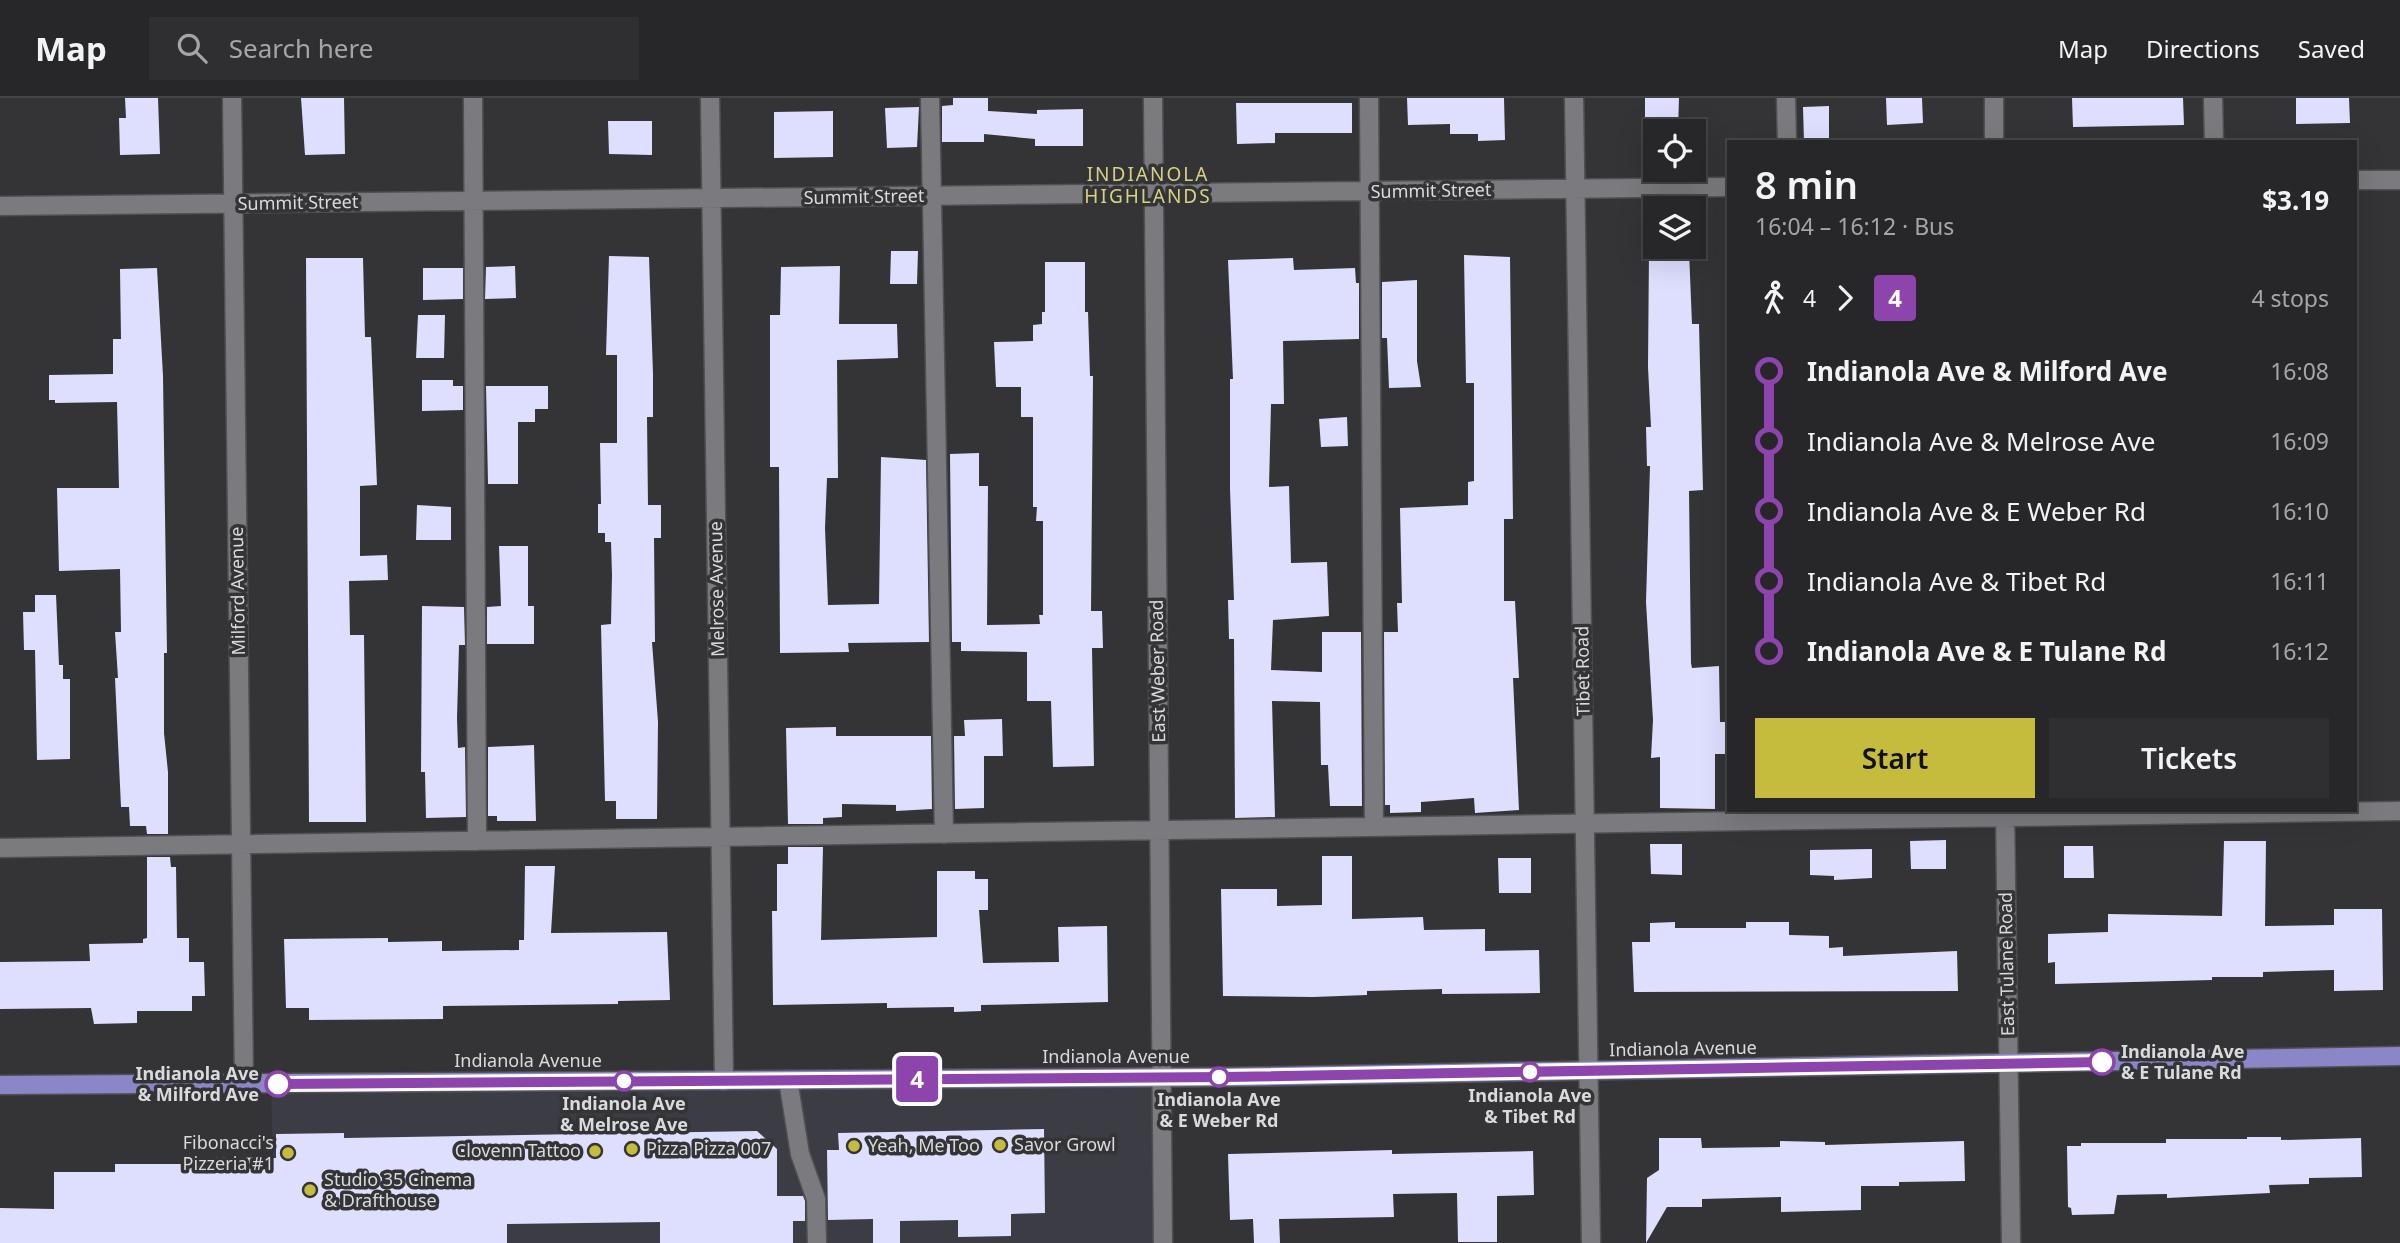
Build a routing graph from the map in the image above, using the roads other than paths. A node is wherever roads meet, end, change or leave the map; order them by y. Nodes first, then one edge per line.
1 (232, 98) edge
2 (472, 98) edge
3 (710, 98) edge
4 (930, 98) edge
5 (1153, 98) edge
6 (1369, 98) edge
7 (1574, 98) edge
8 (1786, 98) edge
9 (1994, 98) edge
10 (2213, 98) edge
11 (1787, 140) edge
12 (1994, 140) edge
13 (2214, 140) edge
14 (2357, 180) edge
15 (2400, 180) edge
16 (1727, 187) edge
17 (1576, 189) junction
18 (1369, 191) junction
19 (1154, 193) junction
20 (932, 196) junction
21 (711, 199) junction
22 (473, 201) junction
23 (233, 204) junction
24 (0, 206) edge
25 (2357, 811) edge
26 (2400, 811) edge
27 (2221, 812) edge
28 (2005, 814) edge
29 (1802, 815) edge
30 (1585, 823) junction
31 (1374, 827) junction
32 (1160, 830) junction
33 (944, 834) junction
34 (721, 837) junction
35 (477, 841) junction
36 (241, 844) junction
37 (0, 848) edge
38 (2400, 1056) edge
39 (2008, 1064) junction
40 (1588, 1071) junction
41 (1162, 1078) junction
42 (788, 1080) junction
43 (724, 1081) junction
44 (244, 1084) junction
45 (0, 1085) edge
46 (817, 1243) edge
47 (1163, 1243) edge
48 (1591, 1243) edge
49 (2011, 1243) edge

1 - 23 street, Milford Avenue
2 - 22 street
3 - 21 street, Melrose Avenue
4 - 20 street
5 - 19 street, East Weber Road
6 - 18 street
7 - 17 street, Tibet Road
8 - 11 street
9 - 12 street
10 - 13 street
14 - 15 street
16 - 17 street, Summit Street
17 - 18 street, Summit Street
17 - 30 street, Tibet Road
18 - 19 street, Summit Street
18 - 31 street
19 - 20 street, Summit Street
19 - 32 street, East Weber Road
20 - 21 street, Summit Street
20 - 33 street
21 - 22 street, Summit Street
21 - 34 street, Melrose Avenue
22 - 23 street, Summit Street
22 - 35 street
23 - 24 street, Summit Street
23 - 36 street, Milford Avenue
25 - 26 street
27 - 28 street
28 - 29 street
28 - 39 street, East Tulane Road
29 - 30 street
30 - 31 street
30 - 40 street, Tibet Road
31 - 32 street
32 - 33 street
32 - 41 street, East Weber Road
33 - 34 street
34 - 35 street
34 - 43 street, Melrose Avenue
35 - 36 street
36 - 37 street
36 - 44 street, Milford Avenue
38 - 39 main road, Indianola Avenue
39 - 40 main road, Indianola Avenue
39 - 49 street, East Tulane Road
40 - 41 main road, Indianola Avenue
40 - 48 street, Tibet Road
41 - 42 main road, Indianola Avenue
41 - 47 street, East Weber Road
42 - 43 main road, Indianola Avenue
42 - 46 street
43 - 44 main road, Indianola Avenue
44 - 45 main road, Indianola Avenue

